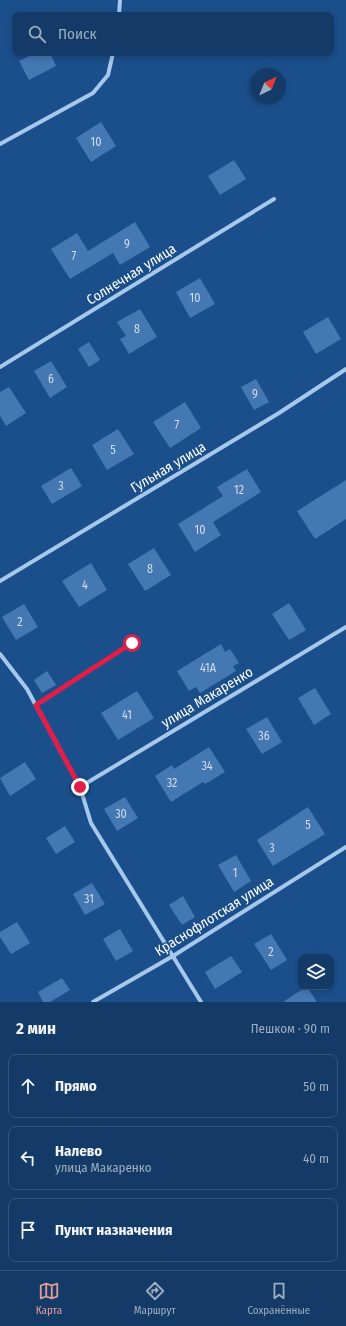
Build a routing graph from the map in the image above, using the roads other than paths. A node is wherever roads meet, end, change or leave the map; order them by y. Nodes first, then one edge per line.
1 (120, 0) edge
2 (119, 12) edge
3 (113, 56) edge
4 (0, 144) edge
5 (274, 199) dead end
6 (0, 367) edge
7 (346, 369) edge
8 (0, 581) edge
9 (346, 627) edge
10 (132, 643) dead end
11 (0, 654) edge
12 (36, 705) junction
13 (80, 787) junction
14 (346, 847) edge
15 (173, 956) junction
16 (93, 1002) edge
17 (201, 1002) edge

1 - 2 street
3 - 4 street
5 - 6 street, Солнечная улица
7 - 8 street, Гульная улица
9 - 13 street, улица Макаренко
10 - 12 lane
11 - 12 street
12 - 13 street
13 - 15 street
14 - 15 street, Краснофлотская улица
15 - 16 street, Краснофлотская улица
15 - 17 street

